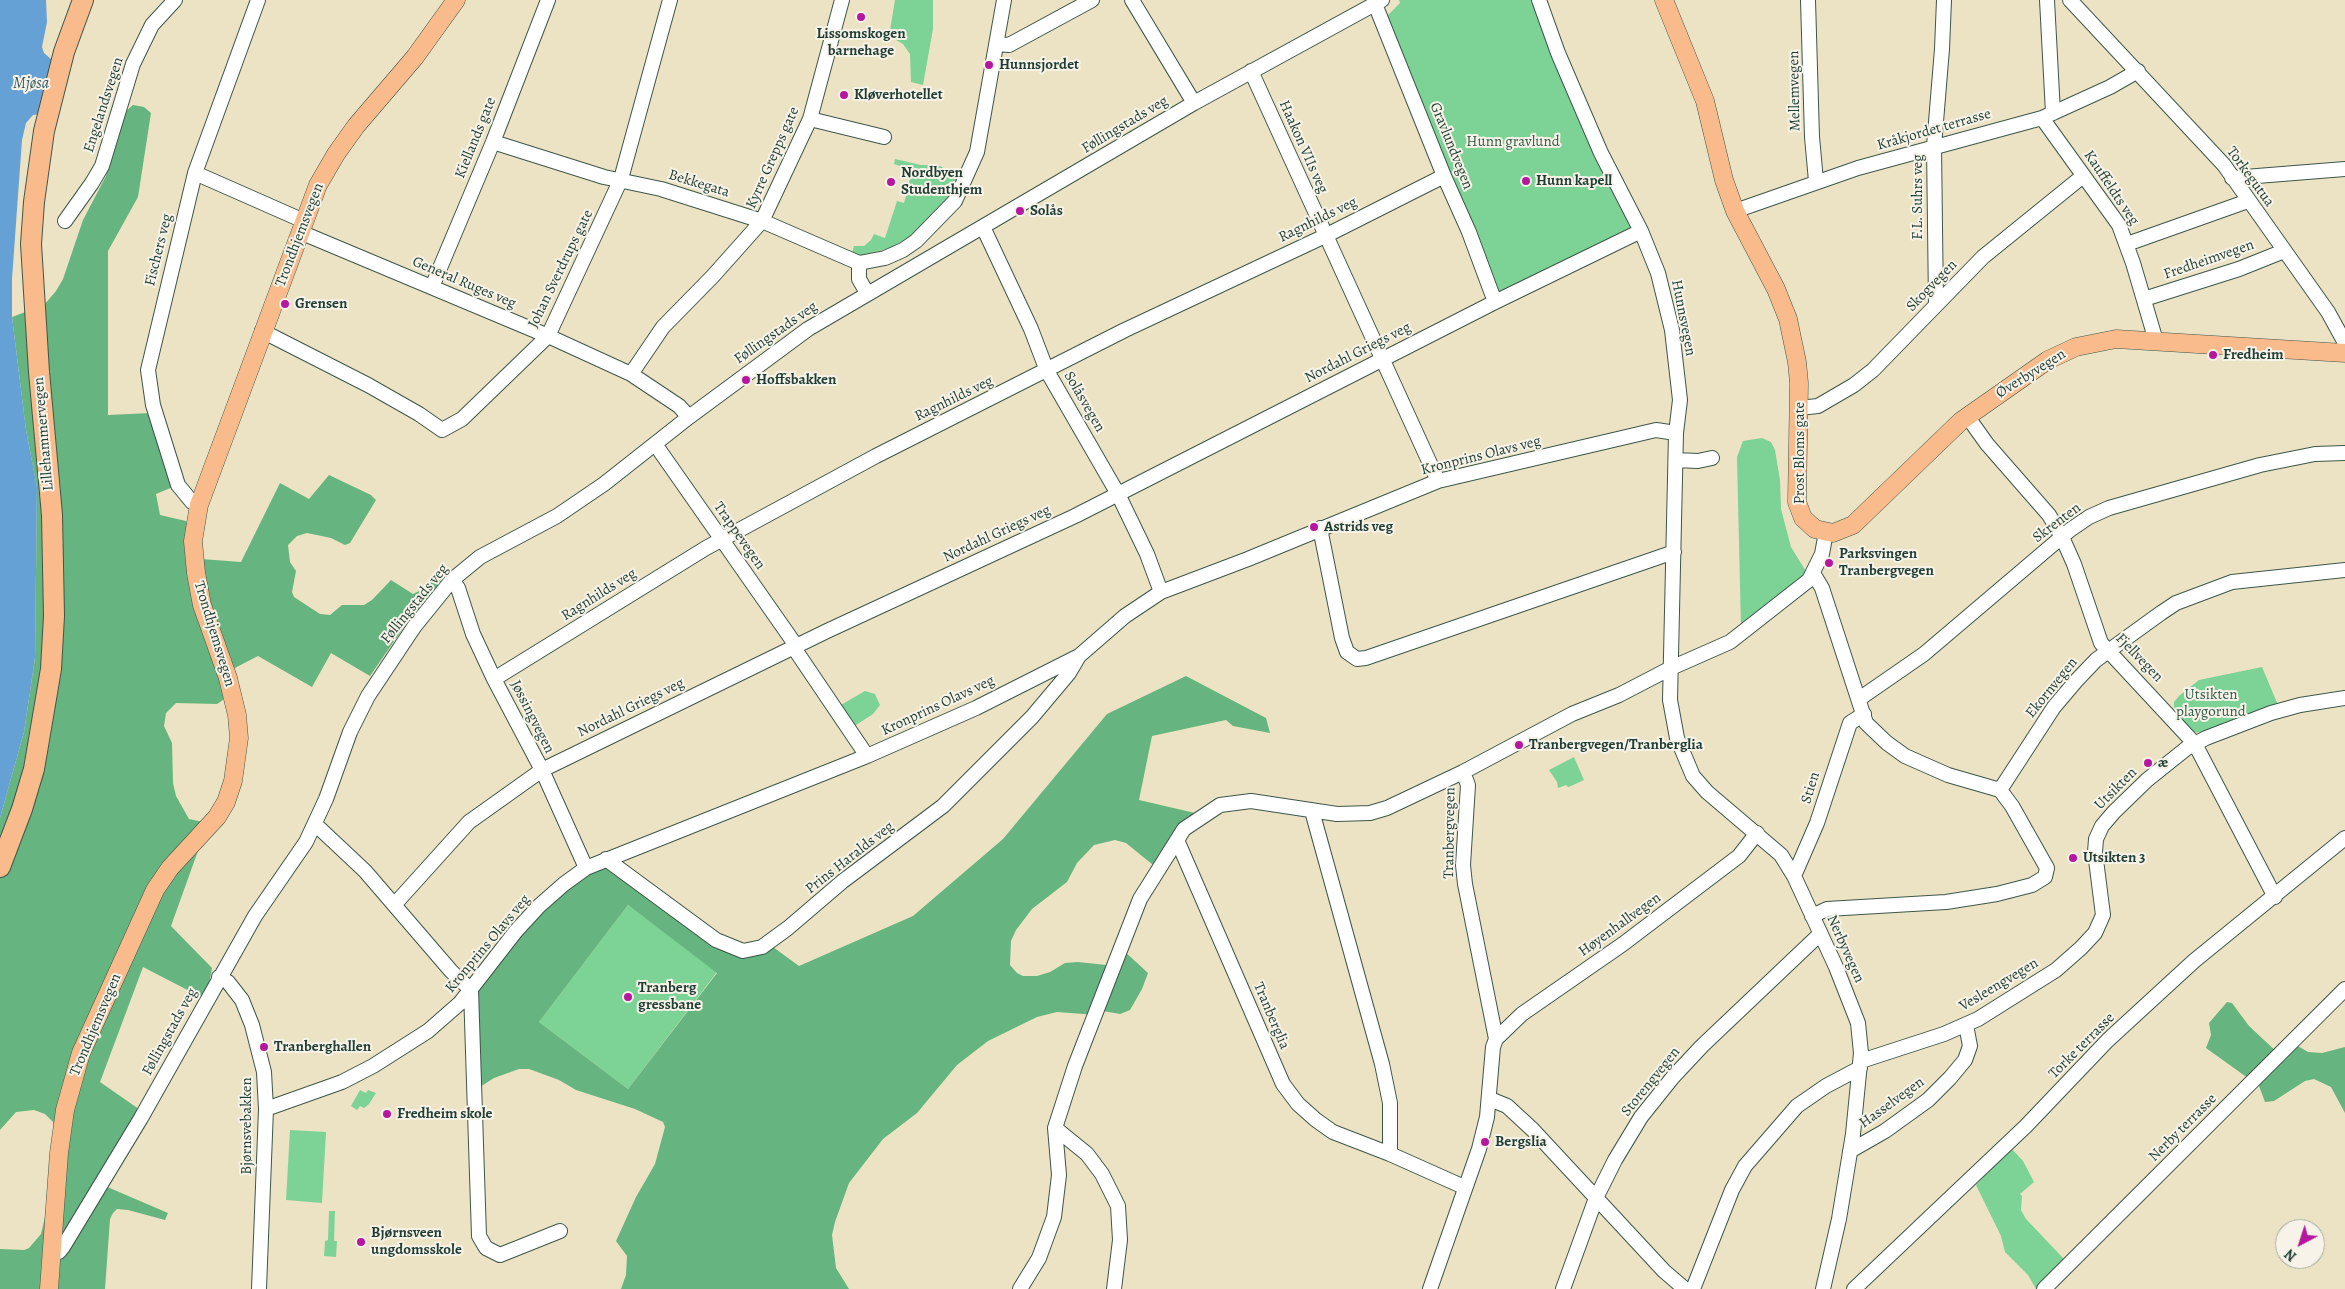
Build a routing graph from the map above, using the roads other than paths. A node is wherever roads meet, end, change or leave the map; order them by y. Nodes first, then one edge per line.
1 (83, 0) edge
2 (175, 0) edge
3 (258, 0) edge
4 (548, 0) edge
5 (670, 0) edge
6 (842, 0) edge
7 (1004, 0) edge
8 (1092, 0) edge
9 (1132, 0) edge
10 (1539, 0) edge
11 (1664, 0) edge
12 (1808, 0) edge
13 (1944, 0) edge
14 (2047, 0) edge
15 (2070, 0) edge
16 (453, 1) edge
17 (1379, 2) edge
18 (997, 44) junction
19 (1251, 71) junction
20 (2138, 71) junction
21 (1194, 103) junction
22 (2048, 115) junction
23 (810, 119) junction
24 (884, 137) dead end
25 (493, 142) junction
26 (1934, 146) junction
27 (2345, 168) edge
28 (195, 173) junction
29 (1444, 176) junction
30 (2083, 176) junction
31 (2232, 178) junction
32 (621, 179) junction
33 (1816, 181) junction
34 (2248, 201) junction
35 (1735, 211) junction
36 (65, 221) dead end
37 (762, 221) junction
38 (302, 226) junction
39 (983, 227) junction
40 (1641, 231) junction
41 (1325, 236) junction
42 (2127, 244) junction
43 (2284, 251) junction
44 (859, 263) junction
45 (432, 287) junction
46 (867, 293) junction
47 (2144, 299) junction
48 (1495, 302) junction
49 (1936, 305) junction
50 (262, 331) junction
51 (548, 336) junction
52 (2156, 341) junction
53 (2345, 343) edge
54 (2345, 353) edge
55 (1382, 360) junction
56 (1047, 371) junction
57 (632, 374) junction
58 (1799, 408) junction
59 (1967, 416) junction
60 (689, 417) junction
61 (1676, 433) junction
62 (655, 444) junction
63 (2345, 453) edge
64 (1712, 458) dead end
65 (1676, 460) junction
66 (1438, 481) junction
67 (1118, 494) junction
68 (199, 505) junction
69 (1320, 528) junction
70 (1826, 532) junction
71 (2062, 537) junction
72 (721, 540) junction
73 (1674, 552) junction
74 (2345, 570) edge
75 (1813, 573) junction
76 (452, 580) junction
77 (1161, 592) junction
78 (796, 648) junction
79 (2108, 651) junction
80 (1079, 656) junction
81 (1671, 668) junction
82 (494, 679) junction
83 (2345, 698) edge
84 (1860, 700) junction
85 (1864, 714) junction
86 (2195, 744) junction
87 (867, 756) junction
88 (542, 770) junction
89 (1463, 772) junction
90 (2000, 790) junction
91 (1312, 811) junction
92 (316, 825) junction
93 (1757, 833) junction
94 (2345, 838) edge
95 (1177, 840) junction
96 (606, 859) junction
97 (0, 867) edge
98 (586, 868) junction
99 (1794, 876) junction
100 (2275, 897) junction
101 (395, 904) junction
102 (2102, 915) joint
103 (1812, 916) junction
104 (1820, 934) junction
105 (219, 977) junction
106 (2345, 989) edge
107 (471, 990) junction
108 (1966, 1025) junction
109 (1496, 1039) junction
110 (1860, 1064) junction
111 (1490, 1099) junction
112 (266, 1109) junction
113 (1055, 1128) junction
114 (1850, 1151) junction
115 (1390, 1154) junction
116 (1464, 1187) junction
117 (1596, 1198) junction
118 (560, 1231) dead end
119 (53, 1252) junction
120 (49, 1289) edge
121 (259, 1289) edge
122 (1020, 1289) edge
123 (1114, 1289) edge
124 (1430, 1289) edge
125 (1563, 1289) edge
126 (1685, 1289) edge
127 (1692, 1289) edge
128 (1823, 1289) edge
129 (1854, 1289) edge
130 (2044, 1289) edge

1 - 97 highway, Lillehammervegen
2 - 36 street, Engelandsvegen
3 - 28 street, Fischers veg
4 - 25 street, Kiellands gate
5 - 32 street, Johan Sverdrups gate
6 - 23 street, Kyrre Grepps gate
7 - 18 street
8 - 18 street
9 - 21 street
10 - 40 street, Hunnsvegen
11 - 35 main road, Prost Bloms gate
12 - 33 street, Mellemvegen
13 - 26 street, F.L. Suhrs veg
14 - 22 street
15 - 20 street, Torkegutua
16 - 38 main road, Trondhjemsvegen
17 - 19 street, Føllingstads veg
17 - 29 street, Gravlundvegen
18 - 44 street
19 - 21 street, Føllingstads veg
19 - 41 street, Haakon VIIs veg
20 - 22 street, Kråkjordet terrasse
20 - 31 street, Torkegutua
21 - 39 street, Føllingstads veg
22 - 26 street, Kråkjordet terrasse
22 - 30 street, Kauffeldts veg
23 - 24 street
23 - 37 street, Kyrre Grepps gate
25 - 32 street, Bekkegata
25 - 45 street, Kiellands gate
26 - 33 street, Kråkjordet terrasse
26 - 49 street, F.L. Suhrs veg
27 - 31 street
28 - 38 street, General Ruges veg
28 - 68 street, Fischers veg
29 - 41 street, Ragnhilds veg
29 - 48 street, Gravlundvegen
30 - 42 street, Kauffeldts veg
30 - 49 street, Skogvegen
31 - 34 street, Torkegutua
32 - 37 street, Bekkegata
32 - 51 street, Johan Sverdrups gate
33 - 35 street, Kråkjordet terrasse
34 - 42 street
34 - 43 street, Torkegutua
35 - 58 main road, Prost Bloms gate
37 - 44 street, Bekkegata
37 - 57 street, Kyrre Grepps gate
38 - 45 street, General Ruges veg
38 - 50 main road, Trondhjemsvegen
39 - 46 street, Føllingstads veg
39 - 56 street, Solåsvegen
40 - 48 street, Nordahl Griegs veg
40 - 61 street, Hunnsvegen
41 - 55 street, Haakon VIIs veg
41 - 56 street, Ragnhilds veg
42 - 47 street, Kauffeldts veg
43 - 47 street, Fredheimvegen
43 - 53 street, Torkegutua
44 - 46 street
45 - 51 street, General Ruges veg
46 - 60 street, Føllingstads veg
47 - 52 street, Kauffeldts veg
48 - 55 street, Nordahl Griegs veg
49 - 58 street, Skogvegen
50 - 51 street, Johan Sverdrups gate
50 - 68 main road, Trondhjemsvegen
51 - 57 street, General Ruges veg
52 - 54 main road, Øverbyvegen
52 - 59 main road, Øverbyvegen
55 - 66 street, Haakon VIIs veg
55 - 67 street, Nordahl Griegs veg
56 - 67 street, Solåsvegen
56 - 72 street, Ragnhilds veg
57 - 60 street, General Ruges veg
58 - 70 main road, Prost Bloms gate
59 - 70 main road, Øverbyvegen
59 - 71 street, Fjellvegen
60 - 62 street, Føllingstads veg
61 - 65 street, Hunnsvegen
61 - 66 street, Kronprins Olavs veg
62 - 72 street, Trappevegen
62 - 76 street, Føllingstads veg
63 - 71 street, Skrenten
64 - 65 street
65 - 73 street, Hunnsvegen
66 - 69 street, Kronprins Olavs veg
67 - 77 street, Solåsvegen
67 - 78 street, Nordahl Griegs veg
68 - 119 main road, Trondhjemsvegen
69 - 73 street
69 - 77 street, Kronprins Olavs veg
70 - 75 street
71 - 79 street, Fjellvegen
71 - 84 street, Skrenten
72 - 78 street, Trappevegen
72 - 82 street, Ragnhilds veg
73 - 81 street, Hunnsvegen
74 - 79 street, Ekornvegen
75 - 81 street, Tranbergvegen
75 - 84 street
76 - 82 street, Jøssingvegen
76 - 92 street, Føllingstads veg
77 - 80 street, Kronprins Olavs veg
78 - 87 street, Trappevegen
78 - 88 street, Nordahl Griegs veg
79 - 86 street, Fjellvegen
79 - 90 street, Ekornvegen
80 - 87 street, Kronprins Olavs veg
80 - 96 street, Prins Haralds veg
81 - 89 street, Tranbergvegen
81 - 93 street, Nerbyvegen
82 - 88 street, Jøssingvegen
83 - 86 street, Utsikten
84 - 85 street
85 - 90 street
85 - 99 street, Stien
86 - 100 street, Fjellvegen
86 - 102 street, Utsikten
87 - 96 street, Kronprins Olavs veg
88 - 98 street, Jøssingvegen
88 - 101 street, Nordahl Griegs veg
89 - 91 street
89 - 109 street, Tranbergvegen
90 - 103 street
91 - 95 street
91 - 115 street
92 - 101 street
92 - 105 street, Føllingstads veg
93 - 99 street, Nerbyvegen
93 - 109 street, Høyenhallvegen
94 - 100 street, Torke terrasse
95 - 113 street
95 - 115 street, Tranberglia
96 - 98 street, Kronprins Olavs veg
98 - 107 street, Kronprins Olavs veg
99 - 103 street, Nerbyvegen
100 - 129 street, Torke terrasse
101 - 107 street
102 - 108 street, Vesleengvegen
103 - 104 street, Nerbyvegen
104 - 110 street, Nerbyvegen
104 - 117 street, Storengvegen
105 - 112 street, Bjørnsvebakken
105 - 119 street, Føllingstads veg
106 - 130 street, Nerby terrasse
107 - 112 street, Kronprins Olavs veg
107 - 118 street
108 - 110 street, Vesleengvegen
108 - 114 street, Hasselvegen
109 - 111 street, Tranbergvegen
110 - 114 street, Nerbyvegen
110 - 127 street, Vesleengvegen
111 - 116 street, Tranbergvegen
111 - 117 street
112 - 121 street, Bjørnsvebakken
113 - 122 street
113 - 123 street
114 - 128 street, Nerbyvegen
115 - 116 street, Tranberglia
116 - 124 street, Tranbergvegen
117 - 125 street, Storengvegen
117 - 126 street
119 - 120 main road, Trondhjemsvegen

